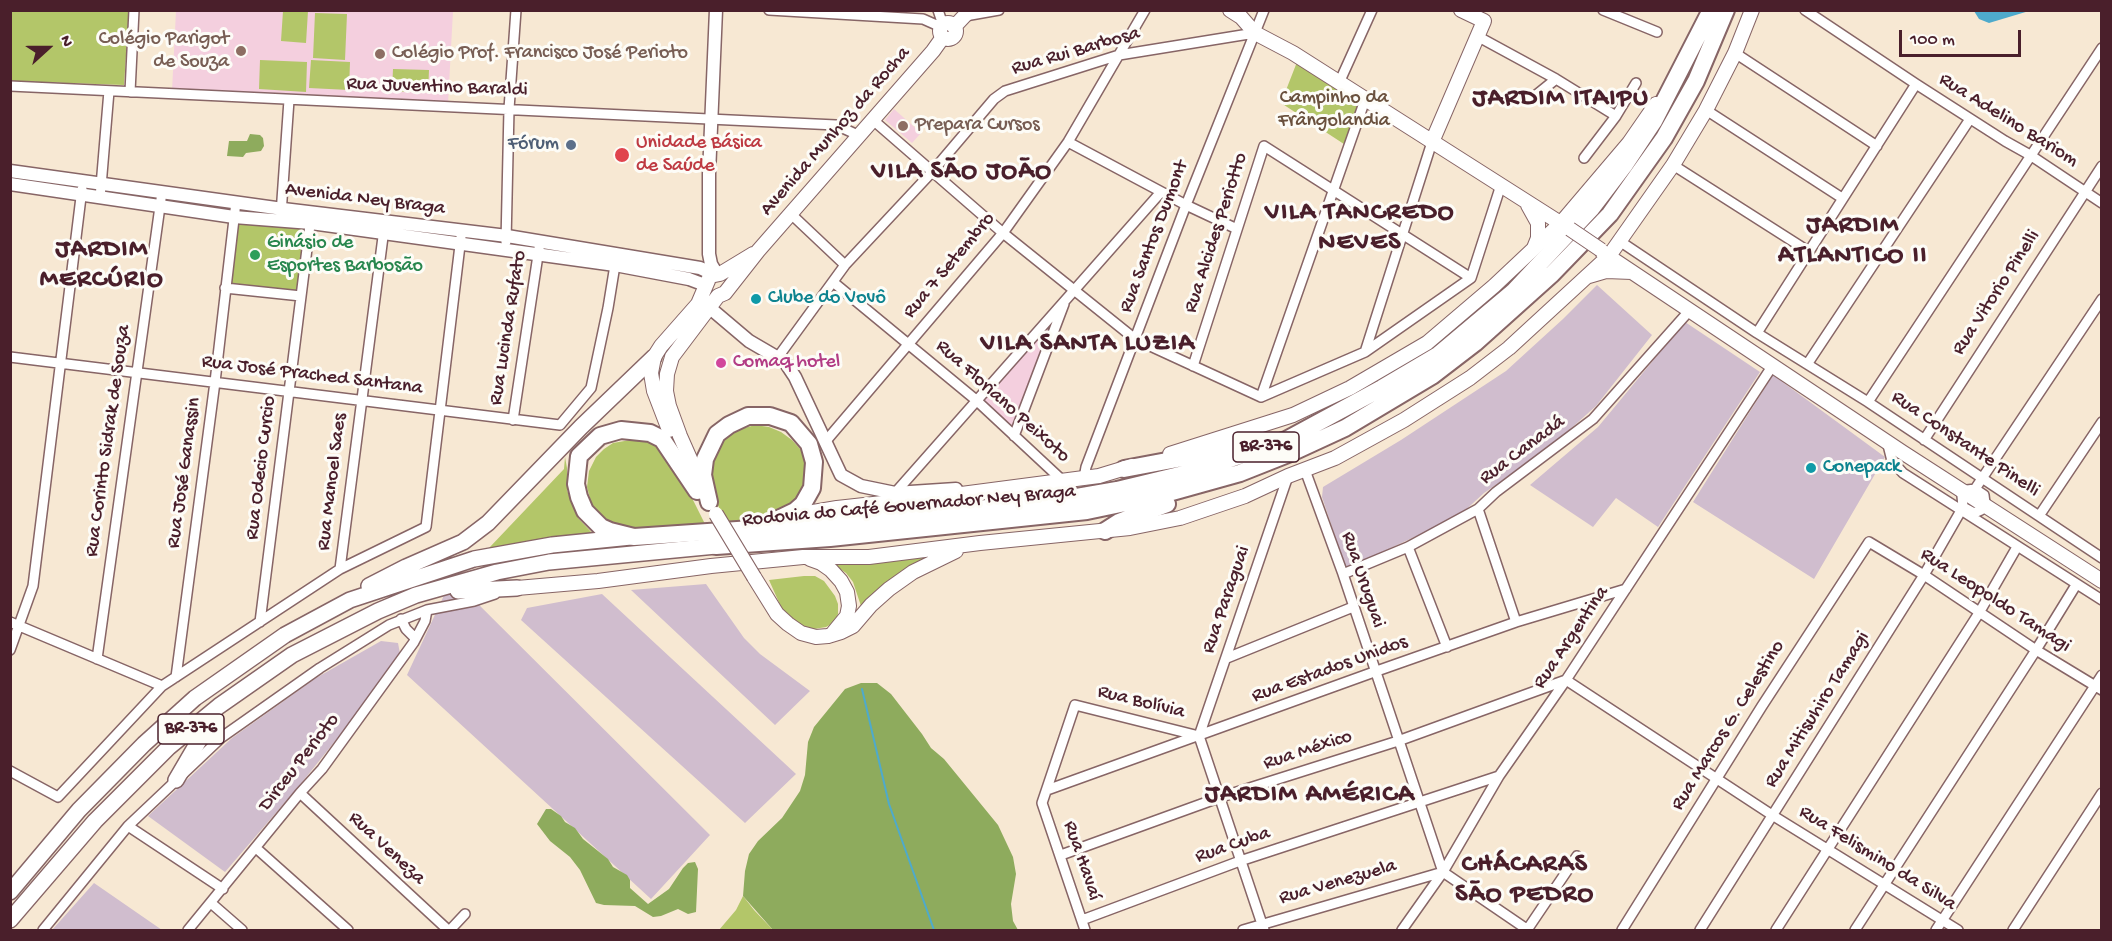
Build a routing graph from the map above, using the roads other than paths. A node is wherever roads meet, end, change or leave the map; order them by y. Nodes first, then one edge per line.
1 (135, 10) edge
2 (516, 10) edge
3 (716, 10) edge
4 (769, 10) edge
5 (938, 10) edge
6 (999, 10) edge
7 (1145, 10) edge
8 (1230, 10) edge
9 (1264, 10) edge
10 (1372, 10) edge
11 (1461, 10) edge
12 (1603, 10) edge
13 (1702, 10) edge
14 (1710, 10) edge
15 (1726, 10) edge
16 (1752, 10) edge
17 (1805, 10) edge
18 (968, 13) edge
19 (1486, 16) edge
20 (945, 29) junction
21 (1656, 32) dead end
22 (1255, 33) junction
23 (1477, 36) junction
24 (2102, 48) edge
25 (1735, 53) junction
26 (1119, 55) junction
27 (1556, 79) junction
28 (1339, 83) junction
29 (1635, 83) dead end
30 (1916, 84) junction
31 (10, 86) edge
32 (109, 91) junction
33 (130, 92) junction
34 (290, 100) junction
35 (1365, 100) junction
36 (1530, 100) dead end
37 (508, 109) junction
38 (1707, 110) junction
39 (1616, 116) junction
40 (711, 119) junction
41 (1970, 119) junction
42 (873, 120) junction
43 (860, 136) junction
44 (1068, 142) junction
45 (1432, 142) junction
46 (1877, 146) junction
47 (2030, 155) junction
48 (1584, 158) dead end
49 (1673, 165) junction
50 (2102, 166) edge
51 (10, 171) edge
52 (933, 172) junction
53 (84, 181) junction
54 (101, 183) junction
55 (10, 184) edge
56 (1501, 185) junction
57 (1334, 191) junction
58 (2085, 191) junction
59 (162, 192) junction
60 (1161, 192) junction
61 (82, 195) junction
62 (100, 198) junction
63 (1842, 198) junction
64 (1526, 201) junction
65 (236, 202) junction
66 (2102, 203) edge
67 (1186, 205) junction
68 (160, 207) junction
69 (791, 214) junction
70 (281, 215) junction
71 (234, 217) junction
72 (311, 217) junction
73 (1565, 226) junction
74 (384, 227) junction
75 (1237, 229) junction
76 (1003, 233) junction
77 (1404, 234) junction
78 (461, 238) junction
79 (1621, 242) junction
80 (506, 243) junction
81 (539, 248) junction
82 (758, 251) junction
83 (1808, 251) junction
84 (1605, 253) junction
85 (1527, 257) junction
86 (616, 259) junction
87 (845, 265) junction
88 (1633, 272) junction
89 (1471, 278) junction
90 (1584, 278) junction
91 (712, 279) junction
92 (833, 282) junction
93 (225, 288) junction
94 (1074, 290) junction
95 (301, 296) junction
96 (718, 298) junction
97 (2102, 299) edge
98 (1065, 300) junction
99 (1690, 310) junction
100 (1757, 333) junction
101 (1135, 339) junction
102 (909, 344) junction
103 (1365, 352) junction
104 (10, 357) edge
105 (654, 357) junction
106 (778, 357) junction
107 (60, 362) junction
108 (1808, 363) junction
109 (1773, 365) junction
110 (1193, 366) junction
111 (137, 372) junction
112 (215, 382) junction
113 (289, 391) junction
114 (1261, 397) junction
115 (362, 400) junction
116 (976, 400) junction
117 (1868, 402) junction
118 (441, 410) junction
119 (1331, 416) junction
120 (513, 420) junction
121 (2102, 422) edge
122 (1014, 436) junction
123 (1924, 440) junction
124 (1887, 441) junction
125 (825, 442) junction
126 (1313, 443) junction
127 (1124, 469) junction
128 (1305, 470) junction
129 (1288, 476) junction
130 (1982, 477) junction
131 (1084, 478) junction
132 (1063, 481) junction
133 (1993, 484) junction
134 (1030, 485) junction
135 (1970, 490) junction
136 (896, 493) junction
137 (1985, 501) junction
138 (707, 502) junction
139 (1478, 509) junction
140 (1962, 509) junction
141 (2038, 516) junction
142 (786, 517) junction
143 (752, 529) junction
144 (1105, 531) junction
145 (634, 537) junction
146 (1869, 542) joint
147 (980, 543) junction
148 (716, 546) joint
149 (1408, 546) junction
150 (2017, 547) junction
151 (803, 557) junction
152 (2102, 558) edge
153 (340, 569) junction
154 (1342, 574) junction
155 (1924, 575) junction
156 (2102, 581) edge
157 (2076, 585) junction
158 (517, 588) junction
159 (1626, 589) junction
160 (416, 595) junction
161 (350, 600) junction
162 (2102, 600) edge
163 (1353, 607) junction
164 (427, 610) junction
165 (1979, 613) junction
166 (401, 619) junction
167 (10, 622) edge
168 (260, 622) junction
169 (1516, 622) junction
170 (20, 626) junction
171 (828, 636) junction
172 (414, 642) junction
173 (1447, 647) junction
174 (10, 650) edge
175 (2036, 650) junction
176 (1227, 658) junction
177 (97, 659) junction
178 (1374, 672) junction
179 (2102, 675) edge
180 (176, 677) junction
181 (1566, 680) junction
182 (162, 686) junction
183 (2098, 688) edge
184 (219, 706) junction
185 (1199, 736) junction
186 (1398, 741) junction
187 (10, 771) edge
188 (1499, 776) junction
189 (1717, 778) junction
190 (176, 780) junction
191 (1047, 790) junction
192 (300, 793) junction
193 (2102, 793) edge
194 (1221, 797) junction
195 (1418, 804) junction
196 (1772, 815) junction
197 (128, 826) junction
198 (256, 848) junction
199 (1828, 849) junction
200 (1061, 855) junction
201 (1576, 856) dead end
202 (1240, 861) junction
203 (1443, 872) junction
204 (1884, 884) junction
205 (223, 889) junction
206 (10, 892) edge
207 (211, 903) junction
208 (465, 914) dead end
209 (10, 920) edge
210 (1082, 920) junction
211 (1942, 921) junction
212 (1263, 927) edge
213 (43, 930) edge
214 (188, 930) edge
215 (242, 930) edge
216 (348, 930) edge
217 (449, 930) edge
218 (1085, 930) edge
219 (1243, 930) edge
220 (1402, 930) edge
221 (1528, 930) edge
222 (1622, 930) edge
223 (1700, 930) edge
224 (1776, 930) edge
225 (1855, 930) edge
226 (1936, 930) edge
227 (1958, 930) edge
228 (2013, 930) edge

1 - 33 street
2 - 37 street
3 - 40 street
4 - 20 street
5 - 20 street
6 - 18 street
7 - 26 street, Rua 7 Setembro
8 - 22 main road
9 - 22 street, Rua Santos Dumont
10 - 28 street
11 - 19 main road
12 - 21 street
13 - 73 main road
14 - 119 highway, Rodovia do Café Governador Ney Braga / BR-376
15 - 126 highway, Rodovia do Café Governador Ney Braga / BR-376
16 - 25 main road
17 - 30 street, Rua Adelino Bariom
18 - 20 main road, Avenida Munhoz da Rocha
19 - 23 main road
20 - 42 main road, Avenida Munhoz da Rocha
22 - 26 street, Rua Rui Barbosa
22 - 28 main road
22 - 67 street, Rua Santos Dumont
23 - 27 street
23 - 45 main road
24 - 47 street
25 - 38 main road
25 - 46 street
26 - 44 street, Rua 7 Setembro
26 - 52 street, Rua Rui Barbosa
27 - 36 street
27 - 39 street
28 - 35 main road
29 - 39 street
30 - 41 street, Rua Adelino Bariom
30 - 46 street
31 - 32 street, Rua Juventino Baraldi
32 - 33 street, Rua Juventino Baraldi
32 - 54 street
33 - 34 street, Rua Juventino Baraldi
34 - 37 street, Rua Juventino Baraldi
34 - 70 street
35 - 45 main road
35 - 57 street
37 - 40 street, Rua Juventino Baraldi
37 - 80 street
38 - 49 main road
38 - 63 street
39 - 48 street
40 - 43 street, Rua Juventino Baraldi
40 - 91 street
41 - 47 street, Rua Adelino Bariom
41 - 108 street
42 - 43 main road, Avenida Munhoz da Rocha
42 - 52 street
43 - 69 main road, Avenida Munhoz da Rocha
44 - 60 street
44 - 76 street, Rua 7 Setembro
45 - 56 main road
45 - 77 street
46 - 63 street
47 - 58 street, Rua Adelino Bariom
47 - 117 street
49 - 79 main road
49 - 83 street
50 - 58 street, Rua Vitorio Pinelli
51 - 53 street, Avenida Ney Braga
52 - 76 street
52 - 87 street, Rua Rui Barbosa
53 - 54 street, Avenida Ney Braga
53 - 61 street
54 - 59 street, Avenida Ney Braga
54 - 62 street
55 - 61 street, Avenida Ney Braga
56 - 64 main road
56 - 89 street
57 - 75 street, Rua Alcides Periotto
57 - 77 street
57 - 114 street
58 - 66 street, Rua Adelino Bariom
58 - 123 street, Rua Vitorio Pinelli
59 - 65 street, Avenida Ney Braga
59 - 68 street, Rua Corinto Sidrak de Souza
60 - 67 street
60 - 94 street
61 - 62 street, Avenida Ney Braga
61 - 107 street
62 - 68 street, Avenida Ney Braga
63 - 83 street
64 - 73 main road
64 - 85 main road
65 - 70 street, Avenida Ney Braga
65 - 71 street, Rua José Ganassin
67 - 75 street
67 - 101 street, Rua Santos Dumont
68 - 71 street, Avenida Ney Braga
68 - 111 street, Rua Corinto Sidrak de Souza
69 - 82 main road, Avenida Munhoz da Rocha
69 - 87 street
70 - 71 street, Avenida Ney Braga
70 - 72 street, Avenida Ney Braga
71 - 93 street, Rua José Ganassin
72 - 74 street, Avenida Ney Braga
72 - 95 street, Rua Odecio Curcio
73 - 84 main road, bridge
73 - 85 main road
74 - 78 street, Avenida Ney Braga
74 - 115 street, Rua Manoel Saes
75 - 110 street, Rua Alcides Periotto
76 - 94 street
76 - 102 street, Rua 7 Setembro
77 - 89 street
77 - 103 street
78 - 80 street, Avenida Ney Braga
78 - 118 street
79 - 84 main road
79 - 100 street, Rua Constante Pinelli
80 - 81 street, Avenida Ney Braga
81 - 86 street, Avenida Ney Braga
81 - 120 street, Rua Lucinda Rufato
82 - 91 main road
82 - 96 main road
83 - 100 street
84 - 88 main road
84 - 90 main road
85 - 127 main road
86 - 91 street, Avenida Ney Braga
86 - 120 street, Rua José Prached Santana
87 - 92 street, Rua Rui Barbosa
88 - 90 main road
88 - 99 main road
89 - 103 street
90 - 128 main road
91 - 96 main road
91 - 96 main road
91 - 105 main road
92 - 102 street, Rua Floriano Peixoto
92 - 106 street, Rua Rui Barbosa
93 - 95 street
93 - 112 street, Rua José Ganassin
94 - 98 street
94 - 101 street
95 - 113 street, Rua Odecio Curcio
96 - 106 street
96 - 138 main road
97 - 130 street
98 - 116 street
98 - 122 street
99 - 109 main road
99 - 139 street, Rua Canadá
100 - 108 street, Rua Constante Pinelli
101 - 110 street
101 - 131 street, Rua Santos Dumont
102 - 116 street, Rua Floriano Peixoto
102 - 125 street, Rua 7 Setembro
103 - 114 street
104 - 107 street, Rua José Prached Santana
105 - 138 main road
105 - 161 highway
106 - 125 street
107 - 111 street, Rua José Prached Santana
107 - 170 street
108 - 117 street, Rua Constante Pinelli
109 - 124 main road
109 - 159 street, Rua Argentina
110 - 114 street
111 - 112 street, Rua José Prached Santana
111 - 177 street, Rua Corinto Sidrak de Souza
112 - 113 street, Rua José Prached Santana
112 - 180 street, Rua José Ganassin
113 - 115 street, Rua José Prached Santana
113 - 168 street, Rua Odecio Curcio
115 - 118 street, Rua José Prached Santana
115 - 153 street, Rua Manoel Saes
116 - 122 street, Rua Floriano Peixoto
116 - 136 street
117 - 123 street, Rua Constante Pinelli
118 - 120 street, Rua José Prached Santana
118 - 153 street
119 - 127 highway
119 - 143 highway, Rodovia do Café Governador Ney Braga / BR-376
121 - 141 street
122 - 132 street, Rua Floriano Peixoto
123 - 130 street, Rua Constante Pinelli
124 - 135 main road
124 - 140 street
125 - 136 street
126 - 144 highway
126 - 148 highway, Rodovia do Café Governador Ney Braga / BR-376
127 - 131 main road
128 - 129 main road
128 - 154 street, Rua Uruguai
129 - 144 main road
129 - 176 street, Rua Paraguai
130 - 133 street, Rua Constante Pinelli
130 - 135 street
131 - 132 main road
132 - 134 main road
133 - 137 street
133 - 141 street, Rua Constante Pinelli
134 - 136 street
134 - 142 main road
135 - 137 main road
135 - 140 street
137 - 140 street
137 - 156 main road
138 - 142 highway
138 - 145 highway
138 - 171 main road, bridge
139 - 149 street, Rua Canadá
139 - 169 street
140 - 150 street
140 - 155 street, Rua Mitisuhiro Tamagi
141 - 152 street, Rua Constante Pinelli
142 - 143 highway
143 - 145 highway, Rodovia do Café Governador Ney Braga / BR-376
144 - 147 main road
145 - 161 highway, Rodovia do Café Governador Ney Braga / BR-376
146 - 155 street, Rua Leopoldo Tamagi
146 - 189 street, Rua Marcos G. Celestino
147 - 151 main road
147 - 171 main road
148 - 160 highway, Rodovia do Café Governador Ney Braga / BR-376
149 - 154 street, Rua Canadá
149 - 173 street
150 - 157 street
150 - 165 street
151 - 158 main road
151 - 171 main road
153 - 168 street
154 - 163 street, Rua Uruguai
155 - 165 street, Rua Leopoldo Tamagi
155 - 196 street, Rua Mitisuhiro Tamagi
157 - 162 street
157 - 175 street
158 - 160 highway
158 - 164 street
159 - 169 street, Rua Estados Unidos
159 - 181 street, Rua Argentina
160 - 184 highway, Rodovia do Café Governador Ney Braga / BR-376
161 - 206 highway, Rodovia do Café Governador Ney Braga / BR-376
163 - 176 street
163 - 178 street, Rua Uruguai
164 - 166 street
164 - 172 street, Dirceu Perioto
165 - 175 street, Rua Leopoldo Tamagi
165 - 199 street
166 - 172 street
166 - 190 street
167 - 170 street
168 - 180 street
169 - 173 street, Rua Estados Unidos
170 - 174 street
170 - 177 street
172 - 192 street, Dirceu Perioto
173 - 178 street, Rua Estados Unidos
175 - 183 street, Rua Leopoldo Tamagi
175 - 204 street
176 - 185 street, Rua Paraguai
177 - 182 street
178 - 185 street, Rua Estados Unidos
178 - 186 street, Rua Uruguai
179 - 183 street
180 - 182 street
181 - 186 street, Rua México
181 - 188 street, Rua Argentina
181 - 189 street, Rua Felismino da Silva
182 - 187 street
183 - 211 street
184 - 190 highway
184 - 209 highway, Rodovia do Café Governador Ney Braga / BR-376
185 - 191 street, Rua Estados Unidos
185 - 191 street, Rua Bolívia
185 - 194 street
186 - 194 street, Rua México
186 - 195 street, Rua Uruguai
188 - 195 street, Rua Cuba
188 - 203 street, Rua Argentina
189 - 196 street, Rua Felismino da Silva
189 - 222 street, Rua Marcos G. Celestino
190 - 197 street
191 - 200 street, Rua Havaí
192 - 198 street, Dirceu Perioto
192 - 217 street, Rua Veneza
193 - 228 street
194 - 200 street, Rua México
194 - 202 street
195 - 202 street, Rua Cuba
195 - 203 street, Rua Uruguai
196 - 199 street, Rua Felismino da Silva
196 - 223 street, Rua Mitisuhiro Tamagi
197 - 205 street
197 - 213 street
198 - 205 street, Dirceu Perioto
198 - 216 street
199 - 204 street, Rua Felismino da Silva
199 - 224 street
200 - 210 street, Rua Havaí
201 - 221 street
202 - 210 street, Rua Cuba
202 - 212 street
203 - 212 street, Rua Venezuela
203 - 220 street, Rua Argentina
203 - 221 street
204 - 211 street, Rua Felismino da Silva
204 - 225 street
205 - 207 street, Dirceu Perioto
207 - 214 street, Dirceu Perioto
207 - 215 street
208 - 217 street
210 - 218 street, Rua Havaí
211 - 226 street
211 - 227 street, Rua Felismino da Silva
212 - 219 street, Rua Venezuela

